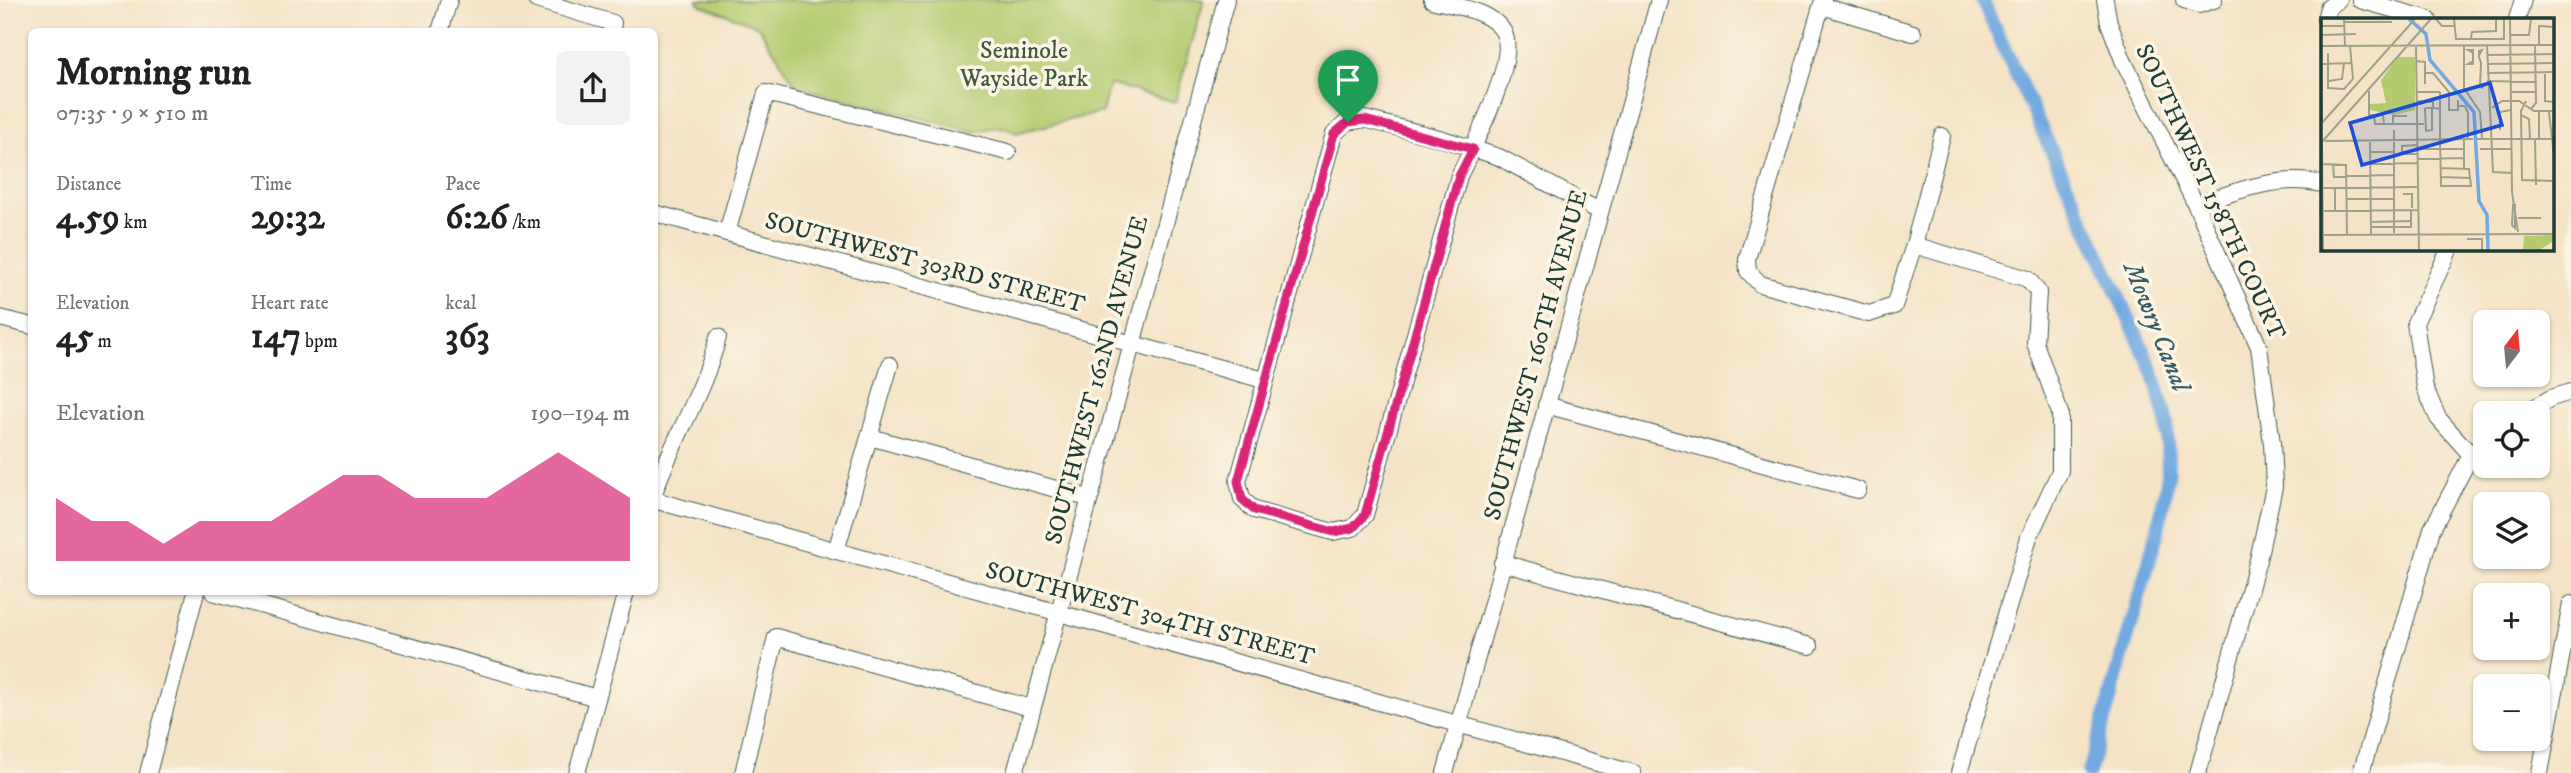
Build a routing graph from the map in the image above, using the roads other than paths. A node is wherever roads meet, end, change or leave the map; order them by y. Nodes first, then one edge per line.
1 (449, 0) edge
2 (536, 0) edge
3 (1226, 0) edge
4 (1432, 0) edge
5 (1659, 0) edge
6 (2105, 0) edge
7 (2184, 0) edge
8 (2214, 0) edge
9 (2338, 0) edge
10 (2360, 0) edge
11 (2523, 0) edge
12 (1823, 3) edge
13 (2383, 3) edge
14 (2325, 18) edge
15 (2425, 18) edge
16 (2517, 18) edge
17 (612, 27) edge
18 (441, 28) edge
19 (1913, 33) dead end
20 (1942, 136) dead end
21 (1473, 149) junction
22 (1008, 152) dead end
23 (2321, 184) edge
24 (2196, 205) junction
25 (1599, 211) junction
26 (658, 214) edge
27 (727, 233) junction
28 (1914, 245) junction
29 (2449, 250) edge
30 (0, 318) edge
31 (28, 325) edge
32 (718, 337) dead end
33 (1131, 342) junction
34 (890, 365) dead end
35 (1264, 380) junction
36 (2571, 392) edge
37 (2546, 401) edge
38 (1546, 405) junction
39 (870, 438) junction
40 (2471, 455) joint
41 (658, 482) edge
42 (1858, 490) dead end
43 (1088, 498) junction
44 (658, 501) edge
45 (836, 551) junction
46 (1502, 563) junction
47 (195, 595) edge
48 (224, 595) edge
49 (625, 595) edge
50 (2571, 604) edge
51 (1057, 612) junction
52 (1810, 646) dead end
53 (2564, 668) edge
54 (597, 698) junction
55 (1031, 708) junction
56 (1458, 722) junction
57 (148, 773) edge
58 (577, 773) edge
59 (743, 773) edge
60 (1015, 773) edge
61 (1445, 773) edge
62 (1633, 773) edge
63 (1959, 773) edge
64 (2197, 773) edge
65 (2361, 773) edge
66 (2540, 773) edge

1 - 18 street
2 - 17 street
3 - 33 street, SOUTHWEST 162ND AVENUE
4 - 21 street
5 - 25 street, SOUTHWEST 160TH AVENUE
6 - 24 street, SOUTHWEST 158TH COURT
7 - 8 street
9 - 14 street
10 - 13 street
11 - 16 street
12 - 19 street
12 - 28 street
13 - 15 street
20 - 28 street
21 - 25 street
21 - 35 street
21 - 35 street
22 - 27 street
23 - 24 street
24 - 64 street, SOUTHWEST 158TH COURT
25 - 38 street, SOUTHWEST 160TH AVENUE
26 - 27 street, SOUTHWEST 303RD STREET
27 - 33 street, SOUTHWEST 303RD STREET
28 - 63 street
29 - 40 street
30 - 31 street
32 - 41 street
33 - 35 street, SOUTHWEST 303RD STREET
33 - 43 street, SOUTHWEST 162ND AVENUE
34 - 39 street
36 - 37 street
38 - 42 street
38 - 46 street, SOUTHWEST 160TH AVENUE
39 - 43 street
39 - 45 street
40 - 65 street
43 - 51 street, SOUTHWEST 162ND AVENUE
44 - 45 street, SOUTHWEST 304TH STREET
45 - 51 street, SOUTHWEST 304TH STREET
46 - 52 street
46 - 56 street, SOUTHWEST 160TH AVENUE
47 - 57 street
48 - 54 street
49 - 54 street
50 - 53 street
51 - 55 street, SOUTHWEST 162ND AVENUE
51 - 56 street, SOUTHWEST 304TH STREET
53 - 66 street
54 - 58 street
55 - 59 street
55 - 60 street, SOUTHWEST 162ND AVENUE
56 - 61 street, SOUTHWEST 160TH AVENUE
56 - 62 street, SOUTHWEST 304TH STREET

